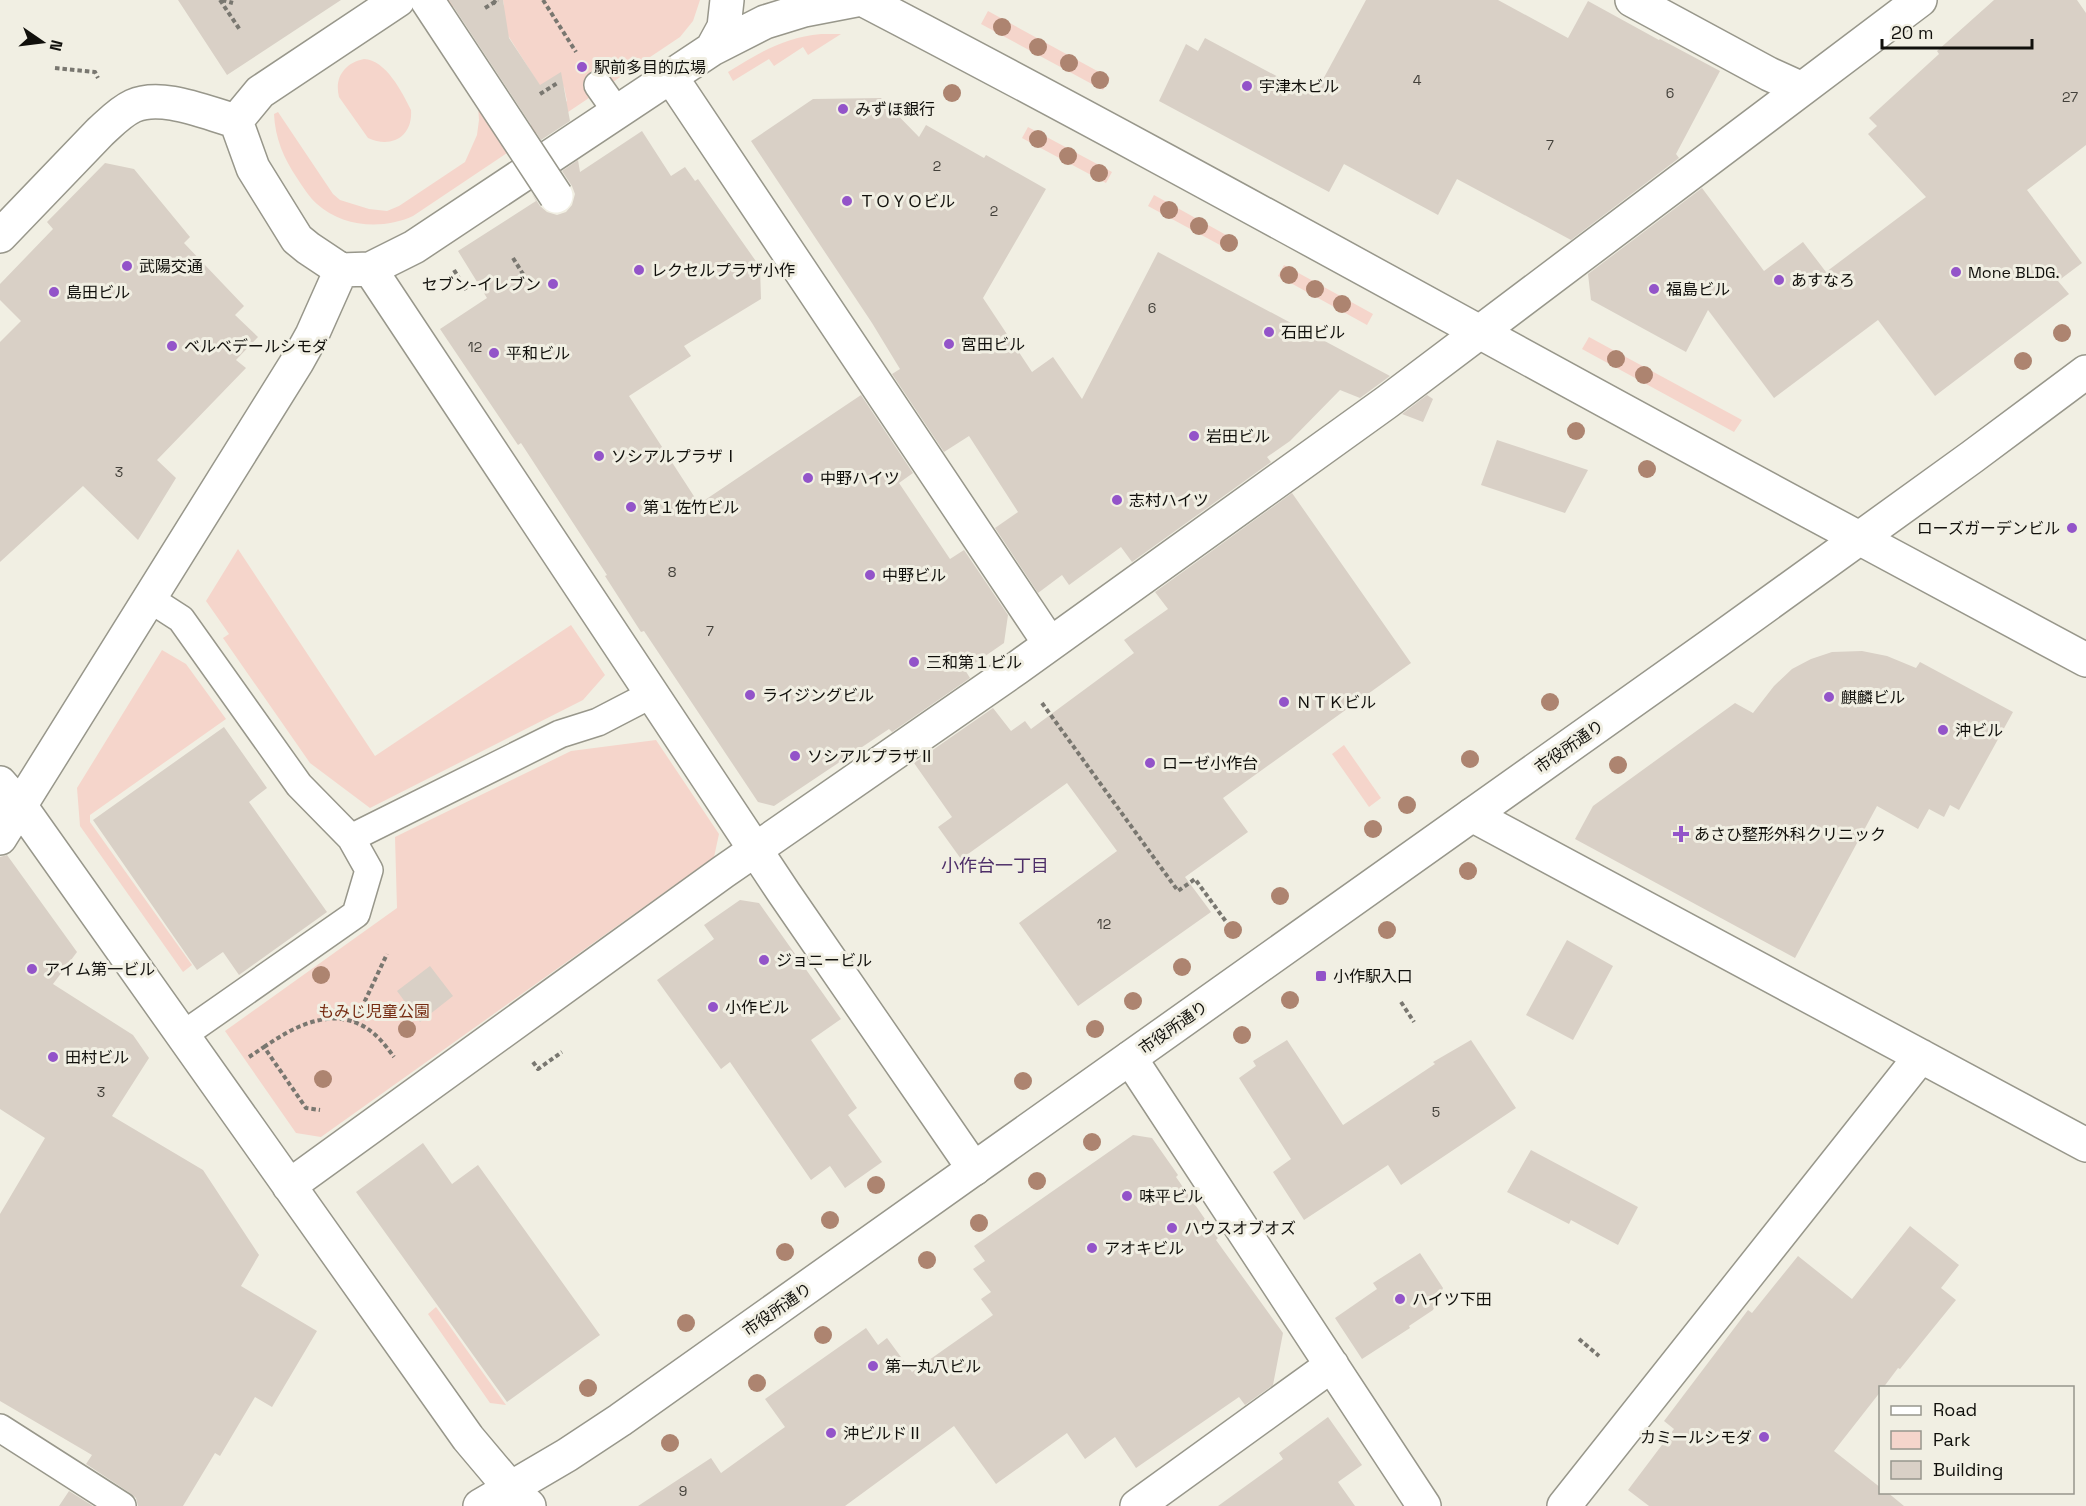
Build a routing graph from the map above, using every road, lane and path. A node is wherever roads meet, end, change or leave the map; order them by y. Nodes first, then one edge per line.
1 (221, 0) edge
2 (398, 0) edge
3 (427, 0) edge
4 (543, 0) edge
5 (727, 0) edge
6 (856, 0) edge
7 (864, 0) edge
8 (1632, 0) edge
9 (1920, 0) edge
10 (233, 3) dead end
11 (240, 30) dead end
12 (712, 49) junction
13 (55, 68) dead end
14 (671, 77) junction
15 (100, 80) dead end
16 (598, 85) joint
17 (548, 89) dead end
18 (1802, 89) junction
19 (558, 91) dead end
20 (617, 112) junction
21 (236, 121) junction
22 (556, 196) dead end
23 (0, 236) edge
24 (513, 258) dead end
25 (356, 270) junction
26 (523, 274) dead end
27 (1481, 333) junction
28 (2086, 372) edge
29 (1859, 538) junction
30 (150, 599) junction
31 (1050, 644) junction
32 (2086, 660) edge
33 (1017, 668) junction
34 (652, 694) junction
35 (11, 795) edge
36 (1472, 815) junction
37 (0, 838) edge
38 (351, 838) junction
39 (756, 849) junction
40 (1227, 923) dead end
41 (387, 954) dead end
42 (1401, 1002) dead end
43 (355, 1022) junction
44 (1414, 1022) dead end
45 (183, 1035) junction
46 (264, 1047) junction
47 (403, 1053) dead end
48 (1921, 1056) junction
49 (395, 1058) junction
50 (1130, 1058) junction
51 (245, 1060) dead end
52 (386, 1065) dead end
53 (322, 1111) dead end
54 (2086, 1145) edge
55 (974, 1169) junction
56 (289, 1186) junction
57 (1579, 1339) dead end
58 (1599, 1356) dead end
59 (1332, 1365) junction
60 (0, 1428) edge
61 (520, 1498) edge
62 (122, 1506) edge
63 (480, 1506) edge
64 (1137, 1506) edge
65 (1424, 1506) edge
66 (1564, 1506) edge

1 - 10 path
1 - 11 path
2 - 21 street
3 - 22 street, bridge
4 - 16 path
5 - 12 street
6 - 12 street
7 - 27 street
8 - 18 street
9 - 18 street
12 - 14 street
13 - 15 path
14 - 20 street
14 - 31 street
16 - 20 lane
17 - 19 path
18 - 27 street
20 - 25 street
21 - 23 street
21 - 25 street
24 - 26 path
25 - 30 street
25 - 34 street
27 - 29 street
27 - 31 street
28 - 29 street, 市役所通り
29 - 32 street
29 - 36 street, 市役所通り
30 - 35 street
30 - 38 lane
31 - 33 street
33 - 39 street
33 - 40 path
34 - 38 lane
34 - 39 street
35 - 37 street
35 - 45 street
36 - 48 street
36 - 50 street, 市役所通り
38 - 45 lane
39 - 55 street
39 - 56 street
41 - 43 path
42 - 44 path
43 - 46 path
43 - 49 path
45 - 56 street
46 - 51 path
46 - 53 path
47 - 49 path
48 - 54 street
48 - 66 street
49 - 52 path
50 - 55 street, 市役所通り
50 - 59 street
55 - 61 street, 市役所通り
56 - 61 street
57 - 58 path
59 - 64 street
59 - 65 street
60 - 62 lane
61 - 63 street, 市役所通り

